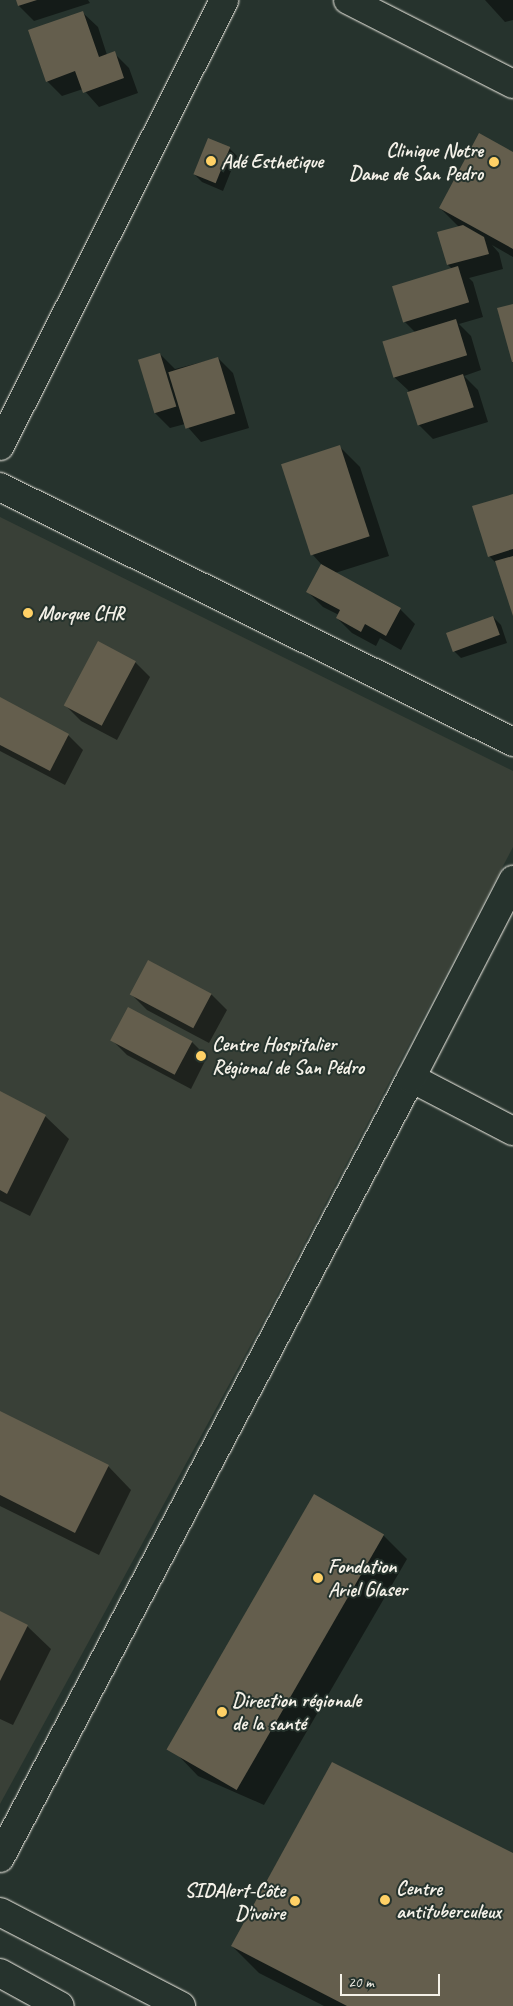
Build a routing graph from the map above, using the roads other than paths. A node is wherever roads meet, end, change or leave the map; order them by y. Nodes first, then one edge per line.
1 (224, 0) edge
2 (348, 0) edge
3 (513, 84) edge
4 (0, 446) edge
5 (0, 487) edge
6 (513, 742) edge
7 (513, 880) edge
8 (411, 1078) junction
9 (513, 1131) edge
10 (0, 1858) edge
11 (0, 1912) edge
12 (0, 1973) edge
13 (60, 2006) edge
14 (181, 2006) edge

1 - 4 street
2 - 3 street
5 - 6 street
7 - 8 street
8 - 9 street
8 - 10 street
11 - 14 street
12 - 13 street

